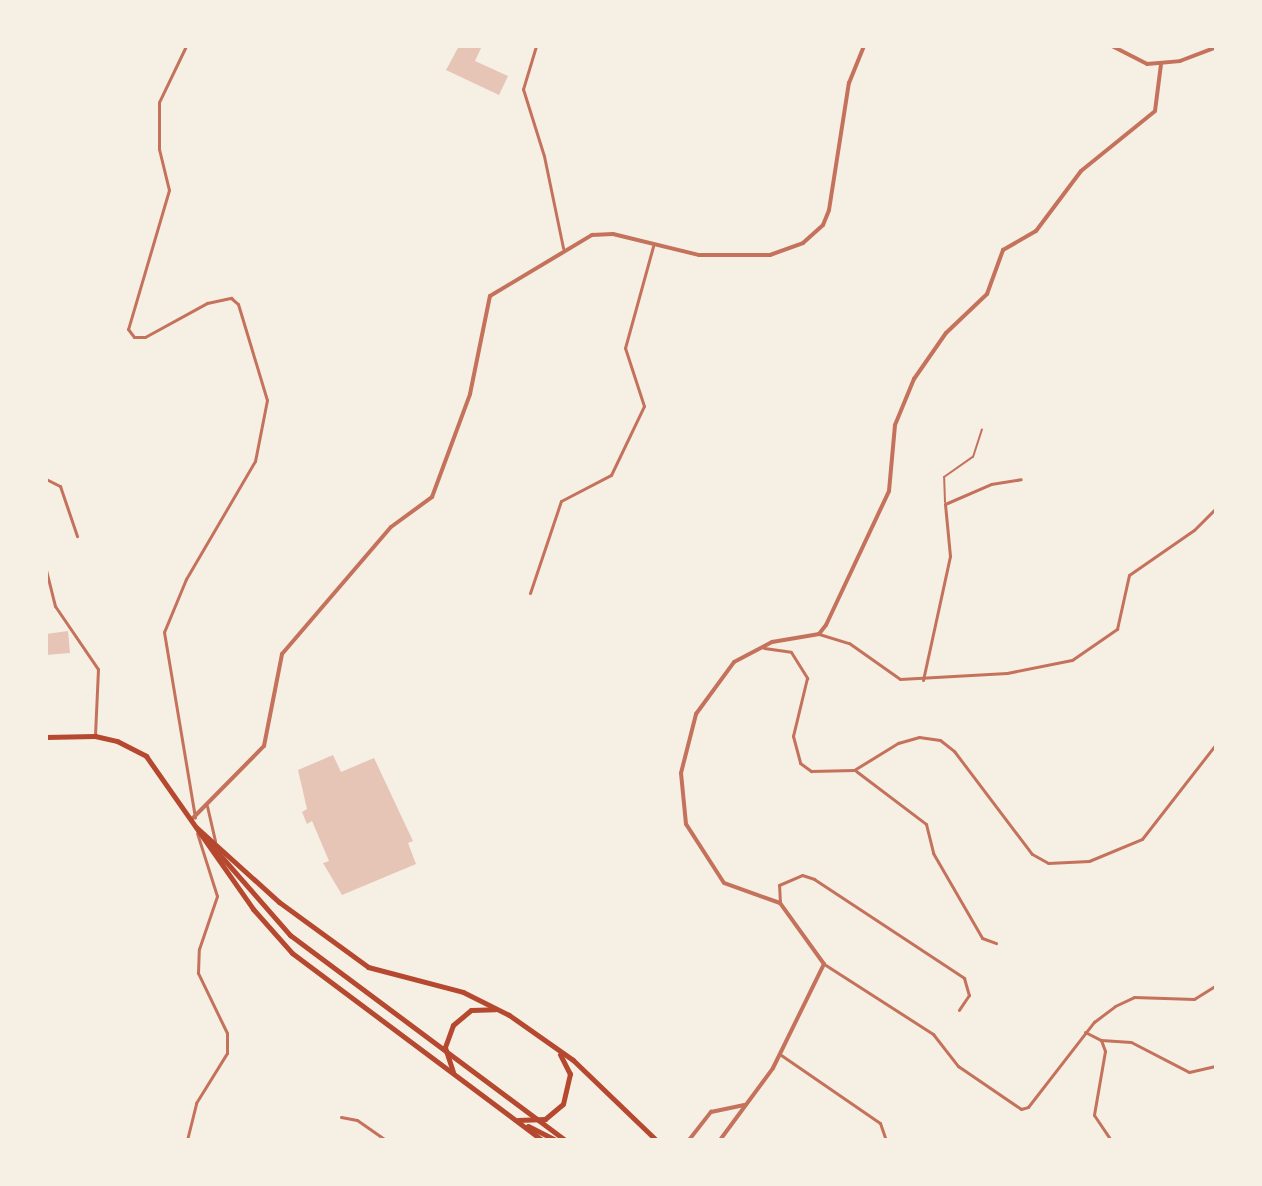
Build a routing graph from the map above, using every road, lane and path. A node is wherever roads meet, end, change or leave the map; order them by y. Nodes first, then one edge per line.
1 (186, 46) edge
2 (536, 46) edge
3 (864, 46) edge
4 (1112, 46) edge
5 (1216, 47) edge
6 (1161, 64) junction
7 (653, 246) junction
8 (563, 248) junction
9 (982, 429) dead end
10 (46, 479) edge
11 (1021, 479) dead end
12 (945, 504) junction
13 (1216, 508) edge
14 (77, 536) dead end
15 (46, 570) edge
16 (530, 593) dead end
17 (819, 634) junction
18 (755, 649) junction
19 (923, 680) junction
20 (95, 736) junction
21 (46, 737) edge
22 (1216, 744) edge
23 (854, 770) junction
24 (207, 806) junction
25 (194, 821) junction
26 (217, 845) junction
27 (780, 903) junction
28 (996, 943) dead end
29 (824, 964) junction
30 (1216, 985) edge
31 (959, 1010) dead end
32 (509, 1015) junction
33 (1085, 1032) junction
34 (1101, 1040) junction
35 (554, 1048) junction
36 (781, 1055) junction
37 (1216, 1066) edge
38 (462, 1081) junction
39 (750, 1102) junction
40 (724, 1111) junction
41 (507, 1114) junction
42 (341, 1117) dead end
43 (730, 1125) junction
44 (185, 1139) edge
45 (386, 1140) edge
46 (542, 1140) edge
47 (556, 1140) edge
48 (565, 1140) edge
49 (656, 1140) edge
50 (689, 1140) edge
51 (720, 1140) edge
52 (886, 1140) edge
53 (1111, 1140) edge

1 - 25 street
2 - 8 street
3 - 7 street
4 - 6 street
5 - 6 street
6 - 17 street
7 - 8 street
7 - 16 street
8 - 24 street
9 - 12 lane
10 - 14 street
11 - 12 street
12 - 19 street
13 - 19 street
15 - 20 street
17 - 18 street
17 - 19 street
18 - 23 street
18 - 27 street
20 - 21 main road
20 - 25 main road
22 - 23 street
23 - 28 street
24 - 25 street
24 - 26 street
25 - 26 main road
25 - 38 main road
25 - 44 street
25 - 48 main road
26 - 32 main road
27 - 29 street
27 - 31 street
29 - 33 street
29 - 36 street
30 - 33 street
32 - 35 main road
32 - 38 main road
33 - 34 street
34 - 37 street
34 - 53 street
35 - 41 main road
35 - 49 main road
36 - 39 street
36 - 52 street
38 - 41 main road
39 - 40 street
39 - 43 street
40 - 43 street
40 - 50 street
41 - 46 main road
41 - 47 main road
42 - 45 street
43 - 51 street

